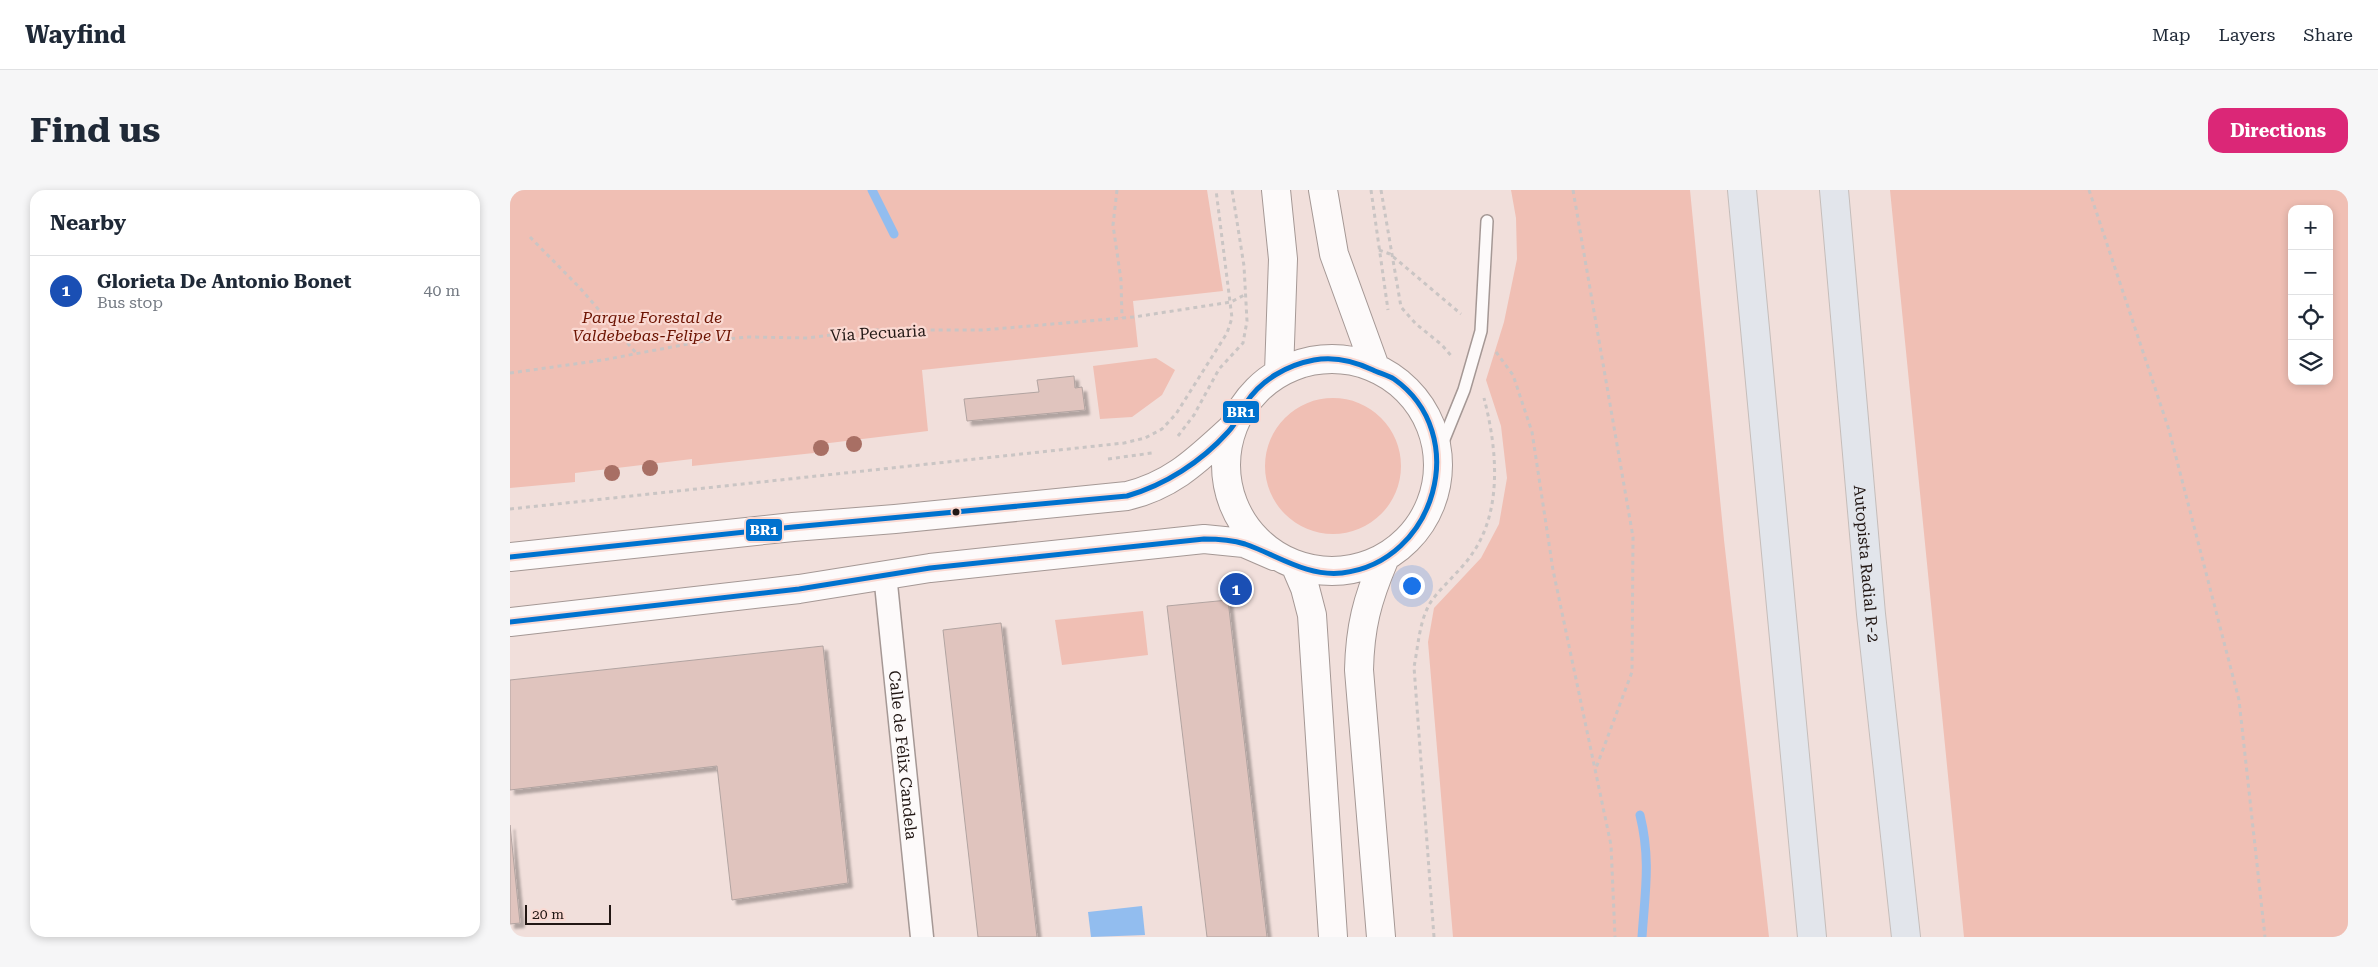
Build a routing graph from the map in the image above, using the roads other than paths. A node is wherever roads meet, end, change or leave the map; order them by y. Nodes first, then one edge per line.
1 (1276, 190) edge
2 (1323, 190) edge
3 (1742, 190) edge
4 (1834, 190) edge
5 (1487, 221) dead end
6 (1375, 367) junction
7 (1279, 372) junction
8 (1230, 430) junction
9 (1438, 454) junction
10 (510, 557) edge
11 (1384, 560) junction
12 (1285, 561) junction
13 (885, 574) junction
14 (510, 622) edge
15 (922, 937) edge
16 (1333, 937) edge
17 (1381, 937) edge
18 (1812, 937) edge
19 (1906, 937) edge

1 - 7 street
2 - 6 street
3 - 18 highway
4 - 19 highway, Autopista Radial R-2
5 - 9 lane
6 - 7 street
6 - 9 street
7 - 8 street
8 - 10 street
8 - 12 street
9 - 11 street
11 - 12 street
11 - 17 street
12 - 13 street
12 - 16 street
13 - 14 street
13 - 15 street, Calle de Félix Candela

